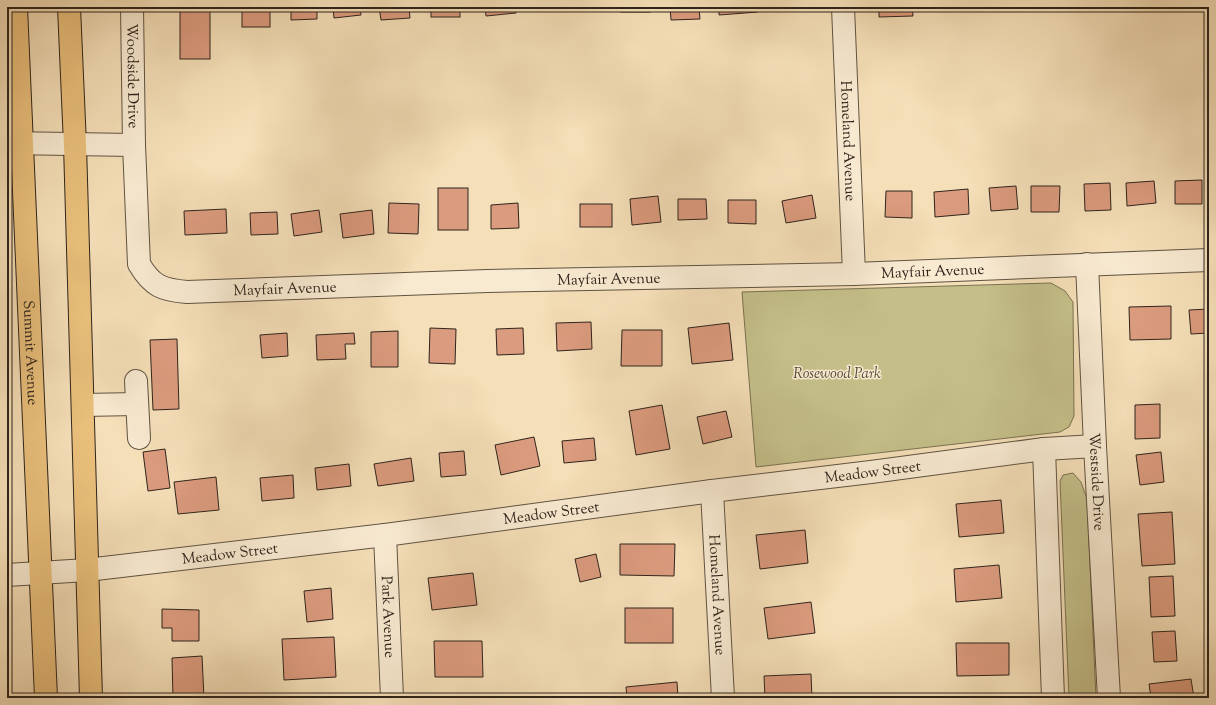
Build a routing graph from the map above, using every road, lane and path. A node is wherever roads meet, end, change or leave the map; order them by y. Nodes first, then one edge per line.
1 (16, 7) edge
2 (69, 7) edge
3 (132, 7) edge
4 (843, 7) edge
5 (15, 143) edge
6 (76, 145) junction
7 (134, 145) junction
8 (1209, 260) edge
9 (1087, 264) junction
10 (854, 274) junction
11 (136, 381) dead end
12 (137, 404) junction
13 (83, 405) junction
14 (139, 438) dead end
15 (1095, 446) junction
16 (1044, 449) junction
17 (712, 491) junction
18 (385, 535) junction
19 (87, 570) junction
20 (41, 573) junction
21 (7, 575) edge
22 (46, 698) edge
23 (92, 698) edge
24 (392, 698) edge
25 (723, 698) edge
26 (1053, 698) edge
27 (1109, 698) edge

1 - 5 main road, Summit Avenue
2 - 6 main road
3 - 7 street, Woodside Drive
4 - 10 street, Homeland Avenue
5 - 6 street
5 - 20 main road, Summit Avenue
6 - 7 street
6 - 13 main road
7 - 10 street, Mayfair Avenue
8 - 9 street, Mayfair Avenue
9 - 10 street, Mayfair Avenue
9 - 15 street, Westside Drive
11 - 12 street
12 - 13 street
12 - 14 street
13 - 19 main road
15 - 16 street, Meadow Street
15 - 27 street, Westside Drive
16 - 17 street, Meadow Street
16 - 26 street
17 - 18 street, Meadow Street
17 - 25 street, Homeland Avenue
18 - 19 street, Meadow Street
18 - 24 street, Park Avenue
19 - 20 street, Meadow Street
19 - 23 main road
20 - 21 street, Meadow Street
20 - 22 main road, Summit Avenue

